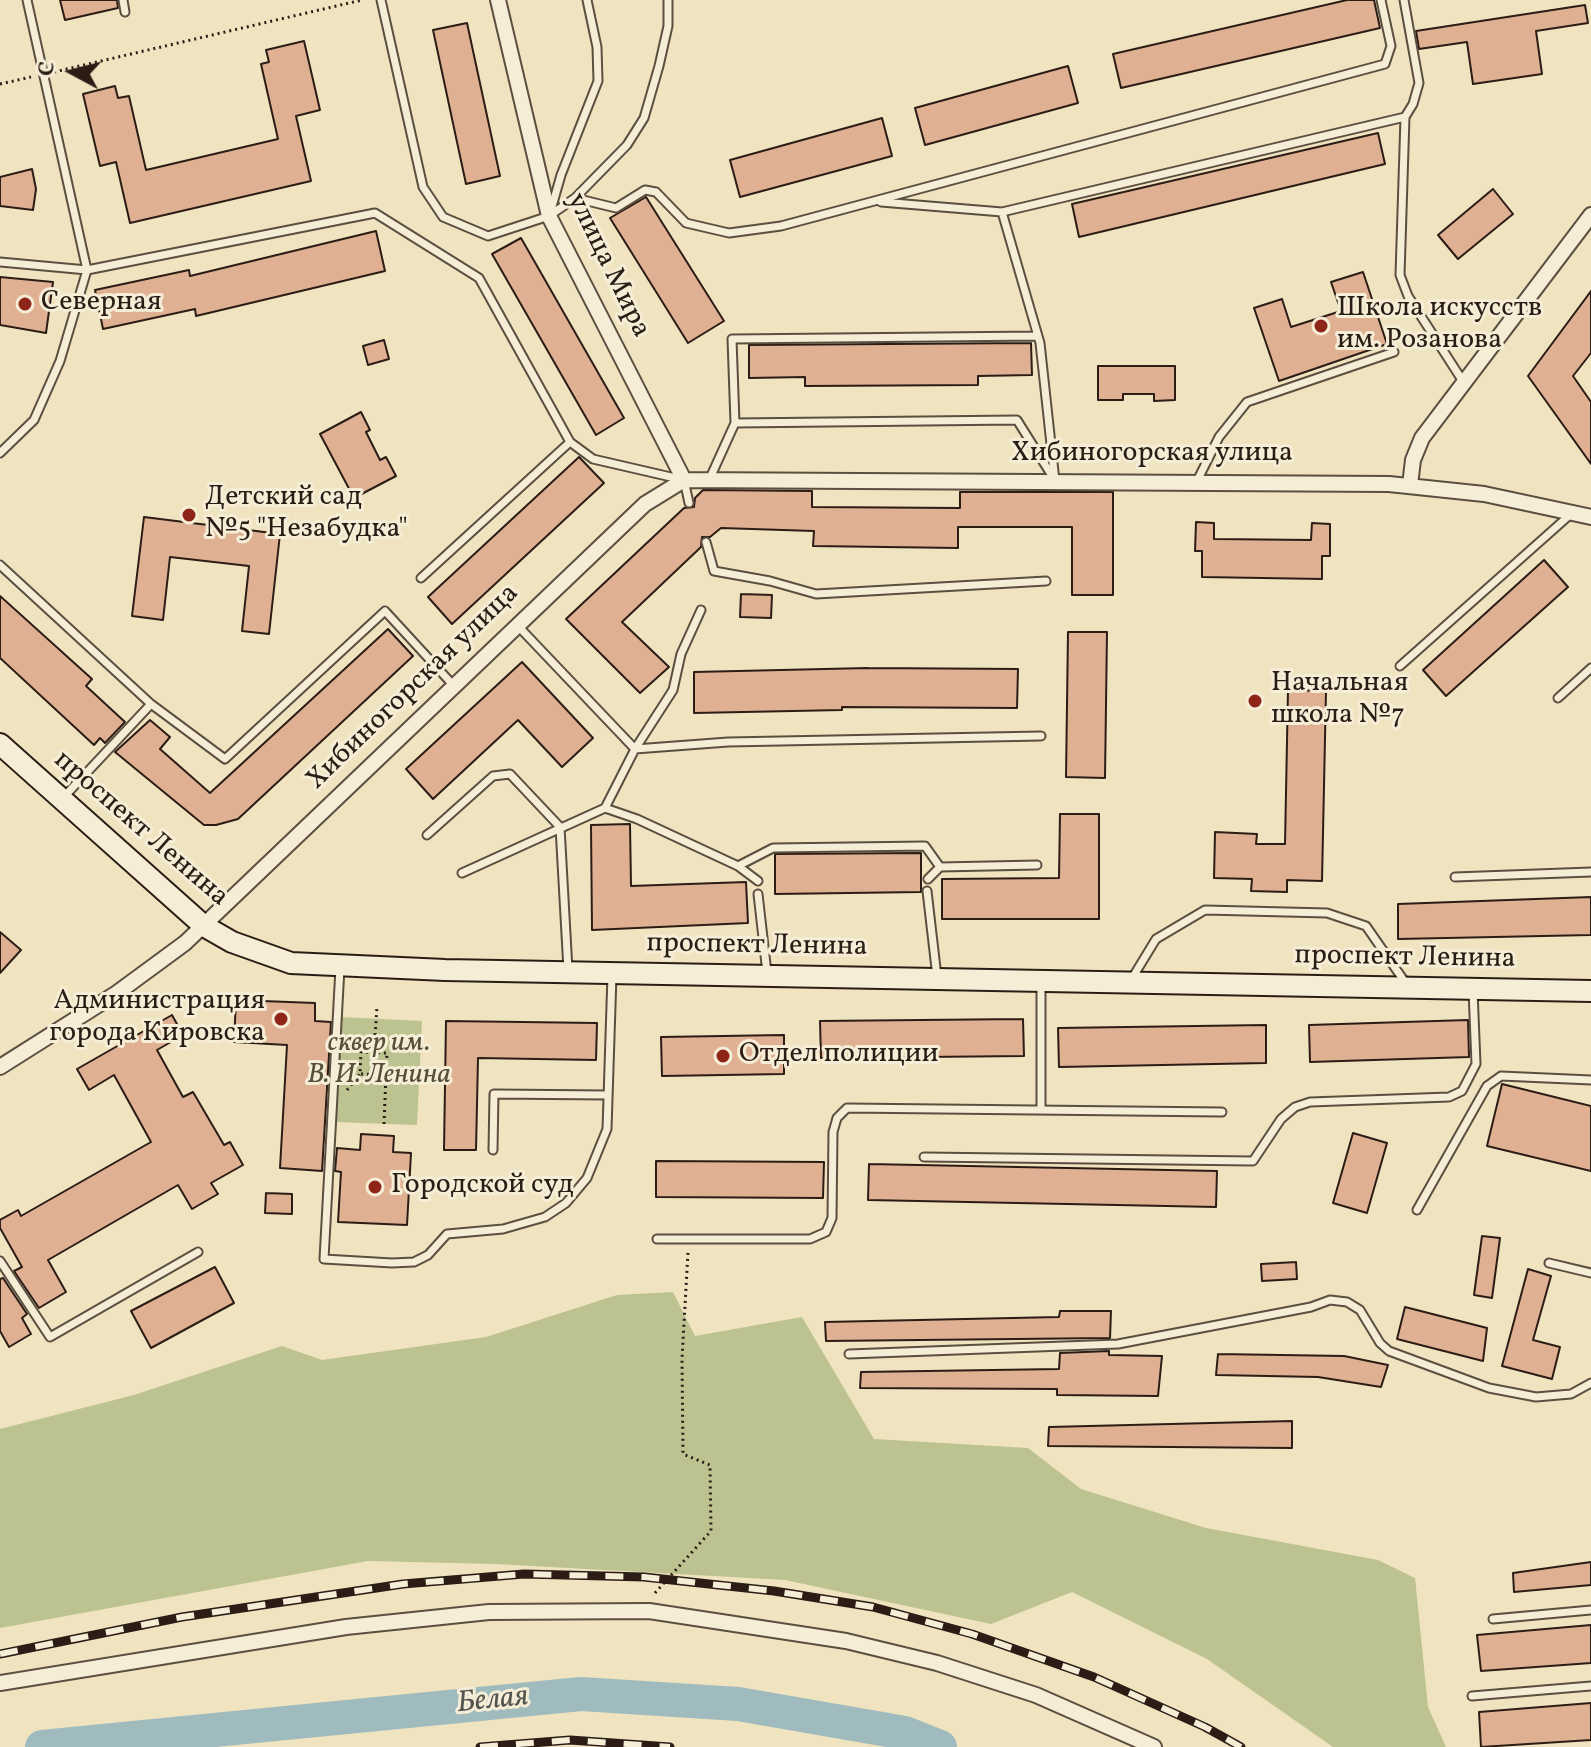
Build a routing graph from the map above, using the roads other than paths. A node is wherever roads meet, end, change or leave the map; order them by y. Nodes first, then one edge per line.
1 (27, 0) edge
2 (123, 0) edge
3 (381, 0) edge
4 (498, 0) edge
5 (587, 0) edge
6 (678, 0) edge
7 (1381, 0) edge
8 (1404, 0) edge
9 (668, 1) edge
10 (125, 12) dead end
11 (1405, 117) junction
12 (575, 198) junction
13 (873, 202) junction
14 (1002, 212) junction
15 (1591, 215) edge
16 (549, 216) junction
17 (0, 262) edge
18 (87, 270) junction
19 (1038, 336) junction
20 (1394, 352) dead end
21 (1464, 383) junction
22 (735, 423) junction
23 (570, 442) junction
24 (0, 453) edge
25 (710, 478) junction
26 (684, 480) junction
27 (1055, 481) junction
28 (1197, 481) junction
29 (1410, 485) junction
30 (689, 503) dead end
31 (1572, 513) junction
32 (1591, 517) edge
33 (706, 542) dead end
34 (0, 565) edge
35 (421, 578) dead end
36 (1046, 581) dead end
37 (701, 610) dead end
38 (518, 625) junction
39 (1400, 666) dead end
40 (1591, 668) edge
41 (454, 686) junction
42 (1558, 698) dead end
43 (151, 704) junction
44 (1041, 736) dead end
45 (0, 744) edge
46 (635, 749) junction
47 (62, 799) junction
48 (605, 808) junction
49 (560, 827) junction
50 (427, 835) dead end
51 (1037, 865) dead end
52 (738, 866) junction
53 (940, 867) junction
54 (1591, 872) edge
55 (462, 873) dead end
56 (1455, 877) dead end
57 (928, 879) dead end
58 (758, 881) dead end
59 (927, 891) dead end
60 (758, 894) dead end
61 (204, 926) junction
62 (340, 967) junction
63 (568, 972) junction
64 (612, 973) junction
65 (767, 976) junction
66 (937, 979) junction
67 (1041, 982) junction
68 (1130, 982) junction
69 (1408, 986) junction
70 (1473, 988) junction
71 (1591, 991) edge
72 (0, 1067) edge
73 (1591, 1080) edge
74 (607, 1095) junction
75 (1041, 1110) junction
76 (1222, 1112) dead end
77 (493, 1150) dead end
78 (924, 1157) dead end
79 (1417, 1210) dead end
80 (657, 1239) dead end
81 (198, 1252) dead end
82 (0, 1261) edge
83 (1549, 1263) dead end
84 (1591, 1273) edge
85 (849, 1354) dead end
86 (1591, 1383) edge
87 (1591, 1610) edge
88 (1493, 1619) dead end
89 (0, 1683) edge
90 (1591, 1686) edge
91 (1472, 1696) dead end
92 (1154, 1747) edge

1 - 18 lane
2 - 10 lane
3 - 16 lane
4 - 16 street, улица Мира
5 - 16 lane
6 - 9 lane
7 - 13 lane
8 - 11 lane
9 - 12 lane
11 - 14 lane
11 - 21 lane
12 - 13 lane
12 - 16 lane
13 - 14 lane
14 - 19 lane
15 - 21 street
16 - 26 street, улица Мира
17 - 18 lane
18 - 23 lane
18 - 24 lane
19 - 22 lane
19 - 27 lane
20 - 28 lane
21 - 29 street
22 - 25 lane
22 - 27 lane
23 - 26 lane
23 - 35 lane
25 - 26 street, Хибиногорская улица
25 - 27 street, Хибиногорская улица
26 - 30 lane
26 - 38 street, Хибиногорская улица
27 - 28 street, Хибиногорская улица
28 - 29 street, Хибиногорская улица
29 - 31 street, Хибиногорская улица
31 - 32 street, Хибиногорская улица
31 - 39 lane
33 - 36 lane
34 - 43 lane
37 - 46 lane
38 - 41 street, Хибиногорская улица
38 - 46 lane
40 - 42 lane
41 - 43 lane
41 - 61 street, Хибиногорская улица
43 - 47 lane
44 - 46 lane
45 - 47 main road, проспект Ленина
46 - 48 lane
47 - 61 main road, проспект Ленина
48 - 49 lane
48 - 52 lane
49 - 50 lane
49 - 55 lane
49 - 63 lane
51 - 53 lane
52 - 53 lane
52 - 58 lane
53 - 57 lane
54 - 56 lane
59 - 66 lane
60 - 65 lane
61 - 62 main road, проспект Ленина
61 - 72 street, Хибиногорская улица
62 - 63 main road, проспект Ленина
62 - 74 lane
63 - 64 main road, проспект Ленина
64 - 65 main road, проспект Ленина
64 - 74 lane
65 - 66 main road, проспект Ленина
66 - 67 main road, проспект Ленина
67 - 68 main road, проспект Ленина
67 - 75 lane
68 - 69 main road, проспект Ленина
68 - 69 lane
69 - 70 main road, проспект Ленина
70 - 71 main road, проспект Ленина
70 - 78 lane
73 - 79 lane
74 - 77 lane
75 - 76 lane
75 - 80 lane
81 - 82 lane
83 - 84 lane
85 - 86 lane
87 - 88 lane
89 - 92 street
90 - 91 lane

